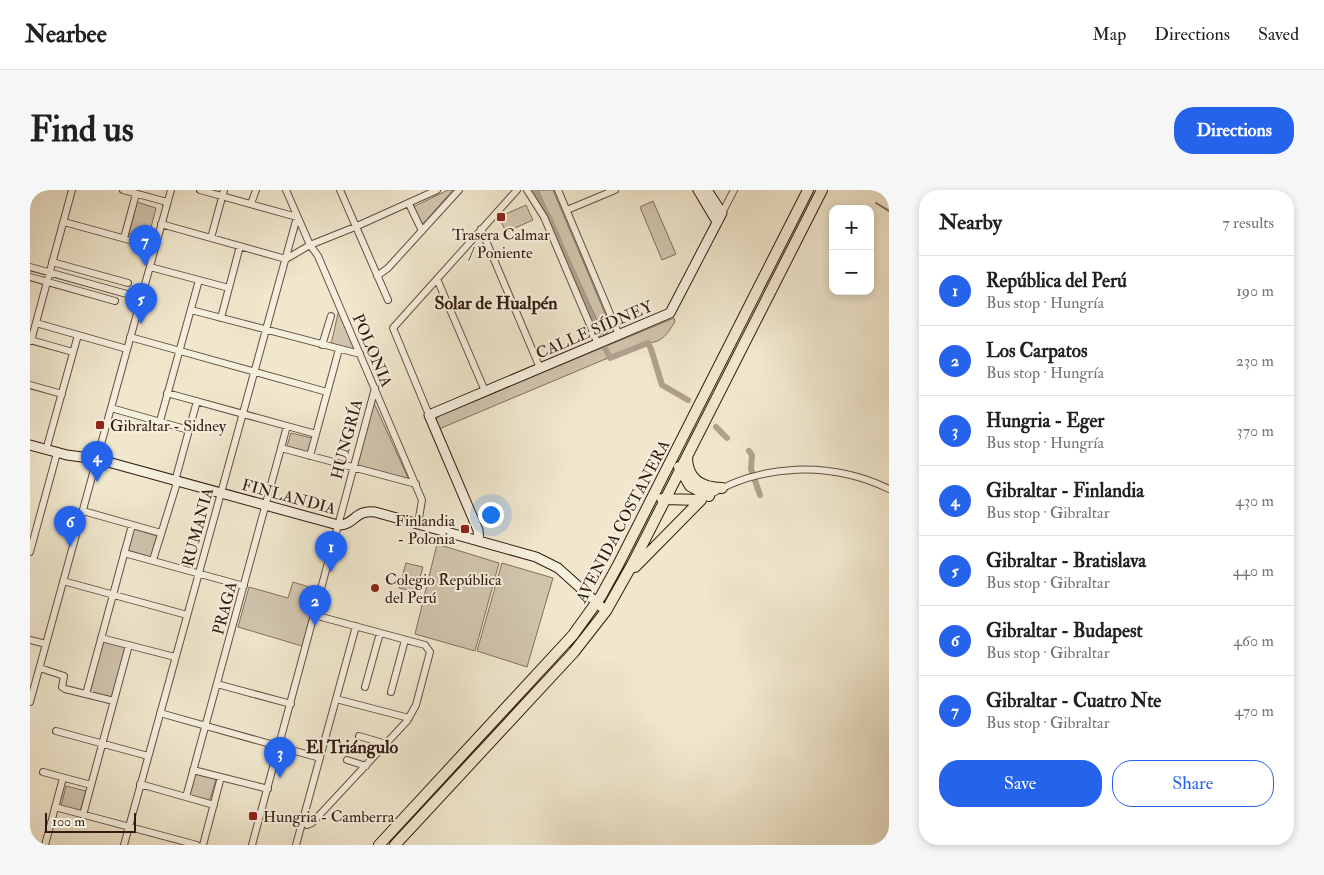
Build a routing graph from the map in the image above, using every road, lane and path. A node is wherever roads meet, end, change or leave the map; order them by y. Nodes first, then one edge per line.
1 (72, 190) edge
2 (123, 190) edge
3 (171, 190) edge
4 (200, 190) edge
5 (256, 190) edge
6 (286, 190) edge
7 (340, 190) edge
8 (437, 190) edge
9 (459, 190) edge
10 (517, 190) edge
11 (527, 190) edge
12 (558, 190) edge
13 (615, 190) edge
14 (698, 190) edge
15 (707, 190) edge
16 (734, 190) edge
17 (808, 190) edge
18 (822, 190) edge
19 (223, 193) edge
20 (136, 194) junction
21 (167, 202) junction
22 (251, 204) junction
23 (408, 204) junction
24 (567, 210) junction
25 (722, 213) junction
26 (298, 217) junction
27 (64, 222) junction
28 (717, 222) junction
29 (161, 224) junction
30 (355, 228) junction
31 (481, 230) junction
32 (422, 231) junction
33 (124, 238) junction
34 (211, 238) junction
35 (310, 244) junction
36 (155, 246) junction
37 (240, 246) junction
38 (286, 259) junction
39 (52, 262) junction
40 (30, 267) edge
41 (150, 267) junction
42 (50, 272) junction
43 (91, 273) junction
44 (377, 276) junction
45 (30, 277) edge
46 (437, 278) junction
47 (199, 280) junction
48 (47, 282) junction
49 (88, 283) junction
50 (128, 283) dead end
51 (229, 288) junction
52 (86, 292) junction
53 (141, 298) junction
54 (388, 300) dead end
55 (115, 301) dead end
56 (191, 310) junction
57 (331, 316) dead end
58 (221, 318) junction
59 (36, 323) junction
60 (266, 330) junction
61 (78, 335) junction
62 (619, 335) junction
63 (130, 337) junction
64 (30, 341) edge
65 (598, 344) junction
66 (322, 345) junction
67 (127, 349) junction
68 (339, 349) junction
69 (179, 351) junction
70 (73, 352) junction
71 (360, 354) junction
72 (540, 368) junction
73 (254, 372) junction
74 (30, 385) edge
75 (374, 388) junction
76 (485, 391) junction
77 (327, 392) junction
78 (167, 393) junction
79 (62, 394) junction
80 (197, 401) junction
81 (111, 408) junction
82 (243, 414) junction
83 (429, 415) junction
84 (160, 421) junction
85 (287, 426) junction
86 (190, 430) junction
87 (316, 434) junction
88 (30, 445) edge
89 (281, 448) junction
90 (678, 449) junction
91 (46, 450) junction
92 (58, 453) junction
93 (310, 456) junction
94 (687, 456) junction
95 (97, 459) junction
96 (353, 468) junction
97 (680, 470) junction
98 (175, 481) junction
99 (416, 484) junction
100 (722, 488) junction
101 (889, 489) edge
102 (220, 493) junction
103 (671, 498) junction
104 (705, 498) junction
105 (266, 506) junction
106 (648, 507) junction
107 (83, 511) junction
108 (679, 521) junction
109 (418, 524) junction
110 (132, 525) junction
111 (338, 525) junction
112 (161, 533) junction
113 (478, 541) junction
114 (30, 552) edge
115 (124, 553) junction
116 (153, 560) junction
117 (198, 573) junction
118 (626, 576) junction
119 (63, 582) junction
120 (244, 586) junction
121 (113, 595) junction
122 (596, 604) junction
123 (606, 611) junction
124 (187, 615) junction
125 (314, 615) junction
126 (356, 626) junction
127 (380, 633) junction
128 (101, 638) junction
129 (30, 640) edge
130 (405, 640) junction
131 (46, 644) junction
132 (130, 645) junction
133 (175, 657) junction
134 (40, 668) junction
135 (217, 684) junction
136 (365, 687) dead end
137 (391, 692) dead end
138 (86, 694) junction
139 (336, 699) junction
140 (114, 701) junction
141 (30, 702) edge
142 (291, 704) junction
143 (160, 714) junction
144 (409, 718) junction
145 (205, 726) junction
146 (56, 731) dead end
147 (359, 736) dead end
148 (102, 744) junction
149 (386, 744) junction
150 (279, 747) junction
151 (148, 756) junction
152 (320, 758) junction
153 (347, 760) dead end
154 (366, 766) junction
155 (193, 770) junction
156 (43, 772) dead end
157 (222, 777) junction
158 (63, 778) junction
159 (140, 784) junction
160 (91, 785) junction
161 (268, 789) junction
162 (186, 797) junction
163 (214, 805) junction
164 (55, 807) junction
165 (83, 814) junction
166 (303, 820) junction
167 (129, 827) junction
168 (45, 845) edge
169 (124, 845) edge
170 (197, 845) edge
171 (203, 845) edge
172 (252, 845) edge
173 (296, 845) edge
174 (379, 845) edge
175 (395, 845) edge

1 - 27 street
2 - 20 street
3 - 21 street
4 - 19 street
5 - 22 street
6 - 26 street, POLONIA
7 - 30 street
8 - 23 street
9 - 32 street
10 - 31 street
11 - 65 street
12 - 24 street
13 - 24 street
14 - 28 street
15 - 25 street
16 - 25 street, CALLE SÍDNEY
17 - 90 main road, AVENIDA COSTANERA
18 - 94 main road, AVENIDA COSTANERA
19 - 22 street
19 - 34 street
20 - 21 street
20 - 33 street
21 - 29 street
22 - 26 street
23 - 30 street
23 - 32 street
24 - 62 street
25 - 28 street, CALLE SÍDNEY
26 - 35 street, POLONIA
26 - 38 street, RUMANIA
27 - 33 street
27 - 39 street
28 - 62 street, CALLE SÍDNEY
29 - 34 street
29 - 36 street
30 - 35 street
30 - 44 street
31 - 46 street
31 - 72 street
32 - 44 street
33 - 36 street
34 - 37 street
35 - 38 street
35 - 71 street, POLONIA
36 - 41 street
37 - 38 street
37 - 51 street
38 - 60 street, RUMANIA
39 - 42 street
39 - 43 street
40 - 42 street
41 - 47 street
41 - 53 street
42 - 48 street
42 - 49 street
43 - 49 street
43 - 50 street
44 - 54 street
45 - 48 street
46 - 76 street
46 - 83 street
47 - 51 street
47 - 56 street
48 - 52 street
48 - 59 street
49 - 52 street
49 - 53 street
51 - 58 street
52 - 55 street
53 - 63 street
56 - 58 street
56 - 69 street
57 - 66 street
58 - 60 street
59 - 61 street
59 - 64 street
60 - 66 street
60 - 73 street, RUMANIA
61 - 67 street
61 - 70 street
62 - 65 street, CALLE SÍDNEY
63 - 67 street
63 - 69 street
64 - 70 street
65 - 72 street, CALLE SÍDNEY
66 - 68 street
67 - 81 street
68 - 71 street
68 - 77 street
69 - 73 street
69 - 78 street
70 - 79 street
71 - 75 street, POLONIA
72 - 76 street, CALLE SÍDNEY
73 - 77 street
73 - 82 street, RUMANIA
74 - 79 street
75 - 96 street, HUNGRÍA
75 - 99 street, POLONIA
76 - 83 street, CALLE SÍDNEY
77 - 87 street
78 - 80 street
78 - 84 street
79 - 91 street
80 - 82 street
80 - 86 street
81 - 84 street
81 - 95 street
82 - 85 street
82 - 102 street, RUMANIA
83 - 113 street
84 - 86 street
85 - 87 street
85 - 89 street, PRAGA
86 - 98 street
87 - 93 street
88 - 91 street, FINLANDIA
89 - 93 street
89 - 105 street, PRAGA
90 - 97 main road
90 - 106 main road, AVENIDA COSTANERA
91 - 92 street, FINLANDIA
92 - 95 street, FINLANDIA
92 - 114 street
93 - 96 street
94 - 97 main road, AVENIDA COSTANERA
94 - 100 main road
95 - 98 street, FINLANDIA
95 - 107 street
96 - 99 street
96 - 111 street, HUNGRÍA
97 - 103 main road, AVENIDA COSTANERA
97 - 104 main road
98 - 102 street, FINLANDIA
98 - 112 street
99 - 109 street, POLONIA
100 - 101 street
100 - 104 street
102 - 105 street, FINLANDIA
102 - 117 street, RUMANIA
103 - 104 main road
103 - 106 main road
103 - 108 main road
103 - 118 main road, AVENIDA COSTANERA
104 - 108 main road
105 - 111 street, FINLANDIA
105 - 120 street, PRAGA
106 - 122 main road, AVENIDA COSTANERA
107 - 110 street
107 - 119 street
108 - 118 main road
109 - 111 street, FINLANDIA
109 - 113 street, FINLANDIA
110 - 112 street
110 - 115 street
111 - 125 street, HUNGRÍA
112 - 116 street
113 - 122 street, FINLANDIA
115 - 116 street
115 - 121 street
116 - 117 street
117 - 120 street
117 - 124 street, RUMANIA
118 - 123 main road, AVENIDA COSTANERA
119 - 121 street
119 - 131 street
120 - 135 street, PRAGA
121 - 124 street
121 - 128 street
122 - 123 street, FINLANDIA
122 - 174 main road, AVENIDA COSTANERA
123 - 175 main road, AVENIDA COSTANERA
124 - 133 street, RUMANIA
125 - 126 street
125 - 142 street, HUNGRÍA
126 - 127 street
126 - 139 street
127 - 130 street
127 - 136 street
128 - 132 street
128 - 138 street
129 - 131 street
130 - 137 street
130 - 144 street
131 - 134 street
132 - 133 street
132 - 140 street
133 - 143 street, RUMANIA
134 - 138 street
134 - 141 street
135 - 142 street
135 - 145 street, PRAGA
138 - 140 street
139 - 144 street
139 - 152 street
140 - 148 street
142 - 150 street, HUNGRÍA
143 - 145 street
143 - 151 street, RUMANIA
144 - 149 street
145 - 150 street
145 - 155 street, PRAGA
146 - 148 street
147 - 149 street
148 - 151 street
148 - 160 street
149 - 154 street
150 - 152 street
150 - 161 street, HUNGRÍA
151 - 159 street, RUMANIA
152 - 166 street
153 - 154 street
154 - 166 street
155 - 157 street
155 - 162 street, PRAGA
156 - 158 street
157 - 161 street
157 - 163 street
158 - 160 street
158 - 164 street
159 - 162 street
159 - 167 street, RUMANIA
160 - 165 street
161 - 172 street, HUNGRÍA
162 - 163 street
163 - 171 street
164 - 165 street
164 - 168 street
165 - 167 street
166 - 173 street
167 - 169 street, RUMANIA
167 - 170 street

